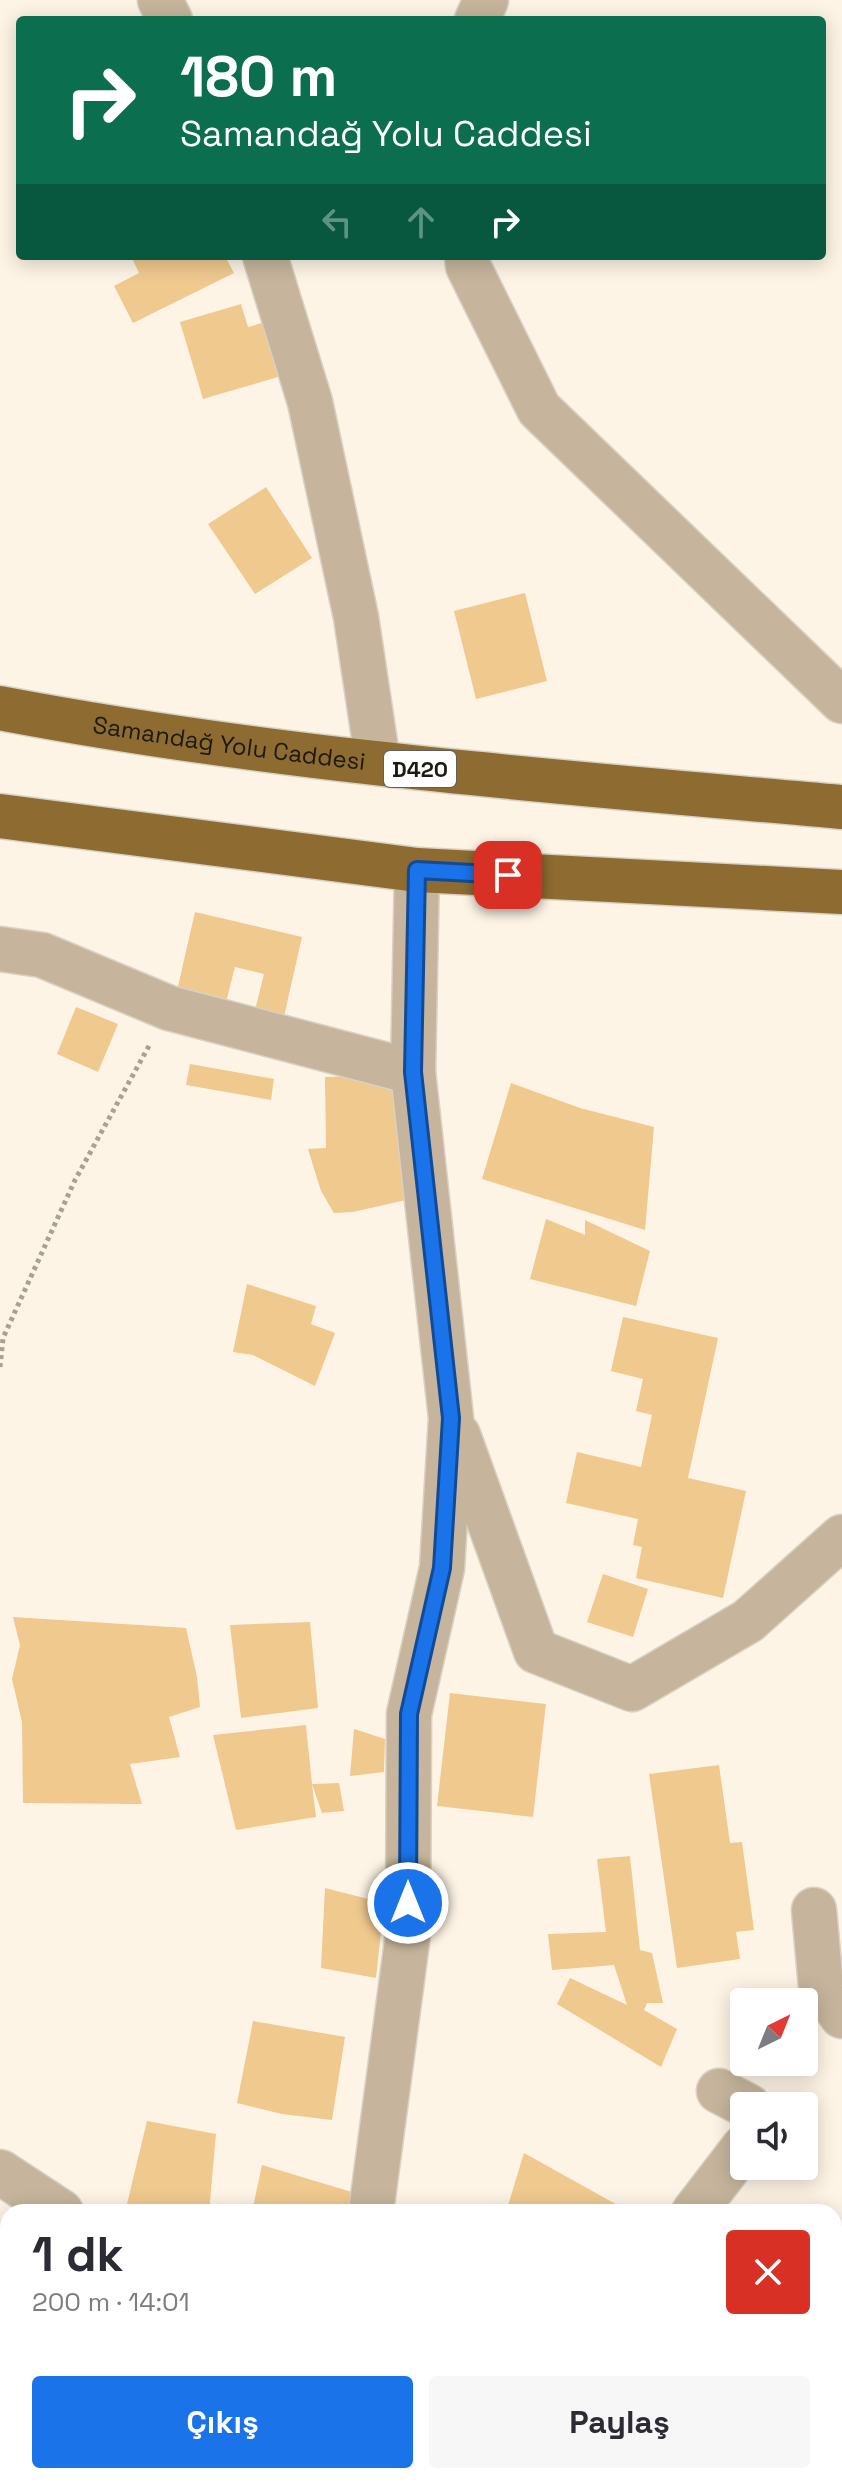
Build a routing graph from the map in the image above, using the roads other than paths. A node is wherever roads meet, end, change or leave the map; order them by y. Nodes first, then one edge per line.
1 (266, 260) edge
2 (467, 260) edge
3 (842, 701) edge
4 (0, 708) edge
5 (378, 763) junction
6 (842, 807) edge
7 (0, 816) edge
8 (417, 870) junction
9 (842, 892) edge
10 (0, 949) edge
11 (413, 1072) junction
12 (451, 1418) junction
13 (842, 1537) edge
14 (814, 1910) dead end
15 (842, 2016) edge
16 (730, 2165) edge
17 (0, 2172) edge
18 (49, 2204) edge
19 (372, 2204) edge
20 (700, 2204) edge

1 - 5 street
2 - 3 street
4 - 5 highway, Samandağ Yolu Caddesi / D420
5 - 6 highway, Samandağ Yolu Caddesi / D420
7 - 8 highway
8 - 9 highway
8 - 11 street
10 - 11 street
11 - 12 street
12 - 13 street
12 - 19 street
14 - 15 street
16 - 20 street
17 - 18 street

